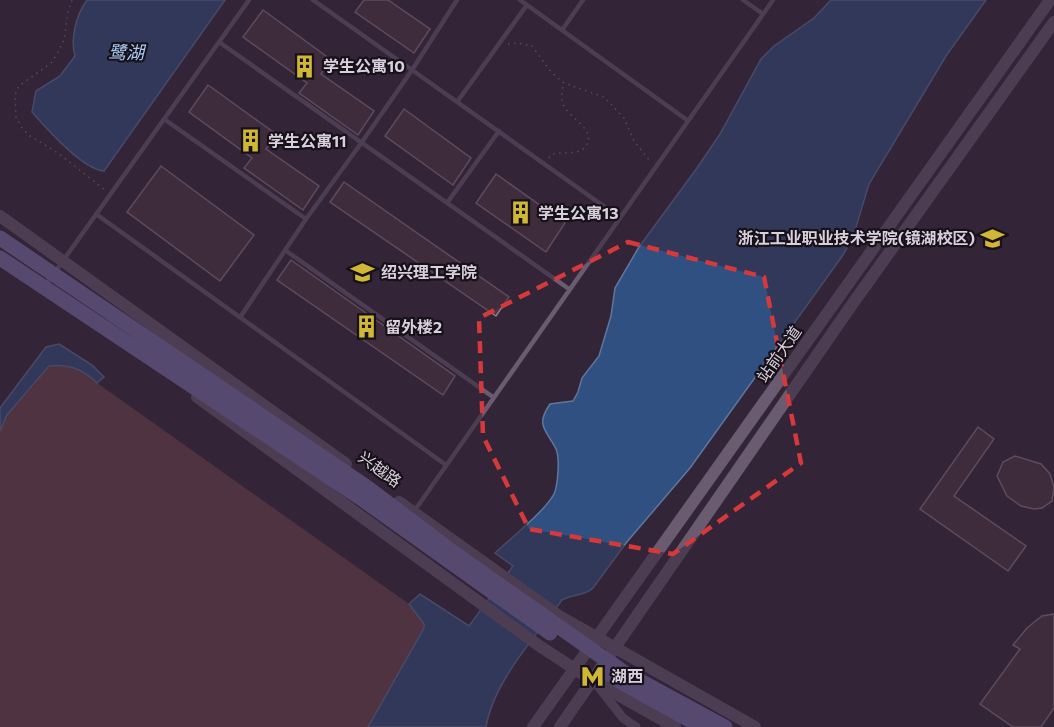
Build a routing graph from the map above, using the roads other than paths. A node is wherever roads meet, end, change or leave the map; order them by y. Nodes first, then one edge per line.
1 (249, 0) edge
2 (313, 0) edge
3 (457, 0) edge
4 (520, 0) edge
5 (583, 0) edge
6 (743, 0) edge
7 (773, 0) edge
8 (1050, 0) edge
9 (527, 5) junction
10 (763, 14) junction
11 (1054, 22) edge
12 (562, 30) junction
13 (219, 42) junction
14 (412, 70) junction
15 (457, 102) junction
16 (164, 119) junction
17 (687, 120) junction
18 (499, 131) junction
19 (362, 142) junction
20 (447, 202) junction
21 (96, 214) junction
22 (0, 216) edge
23 (619, 217) junction
24 (306, 219) junction
25 (0, 238) edge
26 (285, 250) junction
27 (0, 252) edge
28 (0, 258) edge
29 (62, 261) junction
30 (44, 286) junction
31 (568, 289) junction
32 (241, 316) junction
33 (494, 397) junction
34 (446, 465) junction
35 (413, 513) junction
36 (595, 638) junction
37 (615, 648) junction
38 (574, 668) junction
39 (593, 681) junction
40 (533, 727) edge
41 (560, 727) edge
42 (636, 727) edge
43 (675, 727) edge
44 (702, 727) edge
45 (725, 727) edge
46 (755, 727) edge

1 - 13 lane
2 - 14 lane
3 - 14 lane
4 - 9 lane
5 - 12 lane
6 - 10 lane
7 - 10 lane
8 - 36 main road, 站前大道
9 - 12 lane
9 - 15 lane
10 - 17 lane
11 - 37 main road, 站前大道
12 - 17 lane
13 - 16 lane
13 - 19 lane
14 - 15 lane
14 - 19 lane
15 - 18 lane
16 - 21 lane
16 - 24 lane
17 - 23 lane
18 - 20 lane
18 - 23 lane
19 - 20 lane
19 - 24 lane
20 - 31 lane
21 - 29 lane
21 - 32 lane
22 - 29 main road, 兴越路
23 - 31 lane
24 - 26 lane
25 - 45 highway
26 - 32 lane
26 - 33 lane
27 - 30 main road
28 - 44 highway
29 - 30 lane
29 - 35 main road, 兴越路
30 - 38 main road
31 - 33 lane
32 - 34 lane
33 - 34 lane
34 - 35 lane
35 - 36 main road, 兴越路
36 - 37 main road, 兴越路
36 - 38 main road, 站前大道
37 - 39 main road, 站前大道
37 - 46 main road, 兴越路
38 - 39 main road
38 - 40 main road, 站前大道
39 - 41 main road, 站前大道
39 - 42 street
39 - 43 main road

